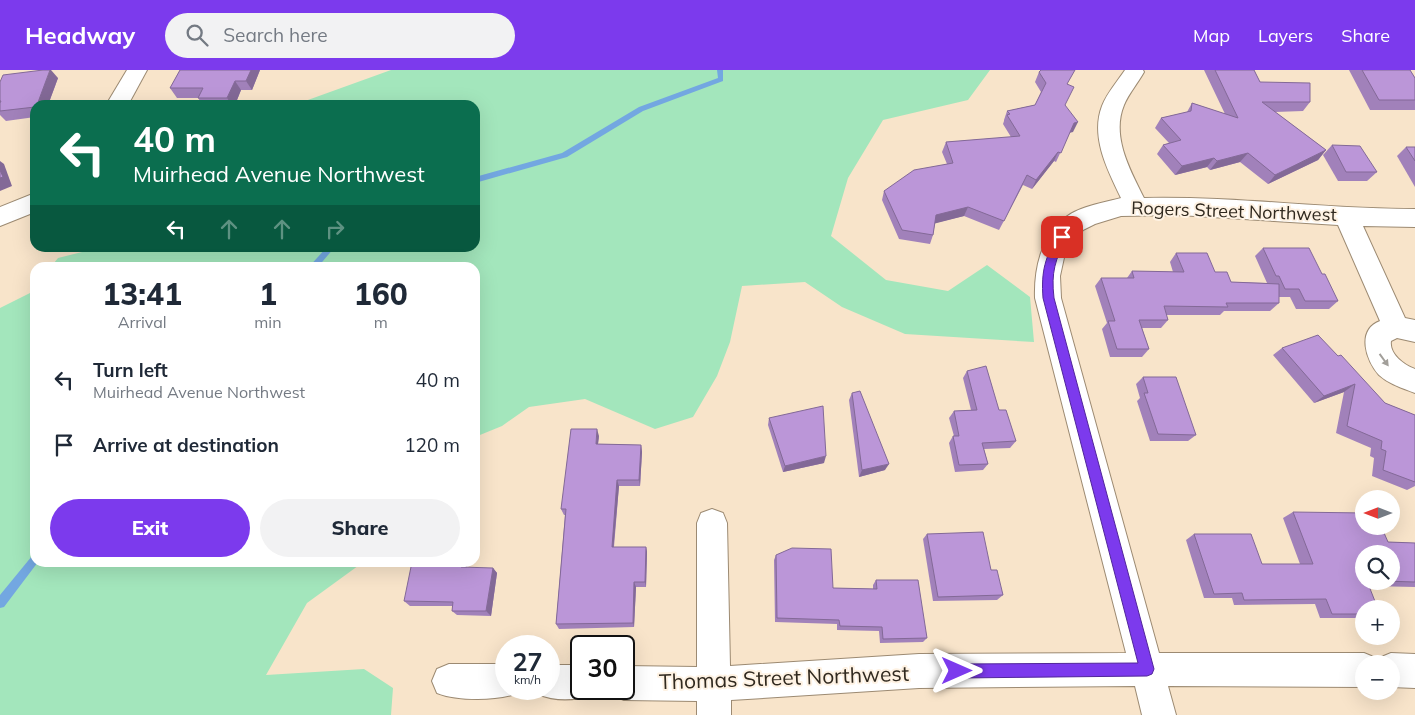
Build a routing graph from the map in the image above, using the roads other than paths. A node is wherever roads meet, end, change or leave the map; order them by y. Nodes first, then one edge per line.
1 (137, 70) edge
2 (1134, 72) dead end
3 (120, 100) edge
4 (30, 204) edge
5 (1137, 207) junction
6 (1346, 216) junction
7 (0, 217) edge
8 (1415, 218) edge
9 (1405, 329) edge
10 (1415, 381) edge
11 (712, 523) dead end
12 (1147, 669) junction
13 (1355, 670) edge
14 (1400, 670) edge
15 (1415, 671) edge
16 (449, 681) dead end
17 (495, 681) edge
18 (635, 685) edge
19 (714, 699) edge
20 (1159, 715) edge

1 - 3 street
2 - 5 street
4 - 7 street
5 - 6 street, Rogers Street Northwest
5 - 12 street, Rogers Street Northwest
6 - 8 street, Rogers Street Northwest
6 - 9 street
9 -> 10 street
11 - 19 street
12 - 13 street, Thomas Street Northwest
12 - 19 street, Thomas Street Northwest
12 - 20 street
14 - 15 street
16 - 17 street
18 - 19 street, Thomas Street Northwest

